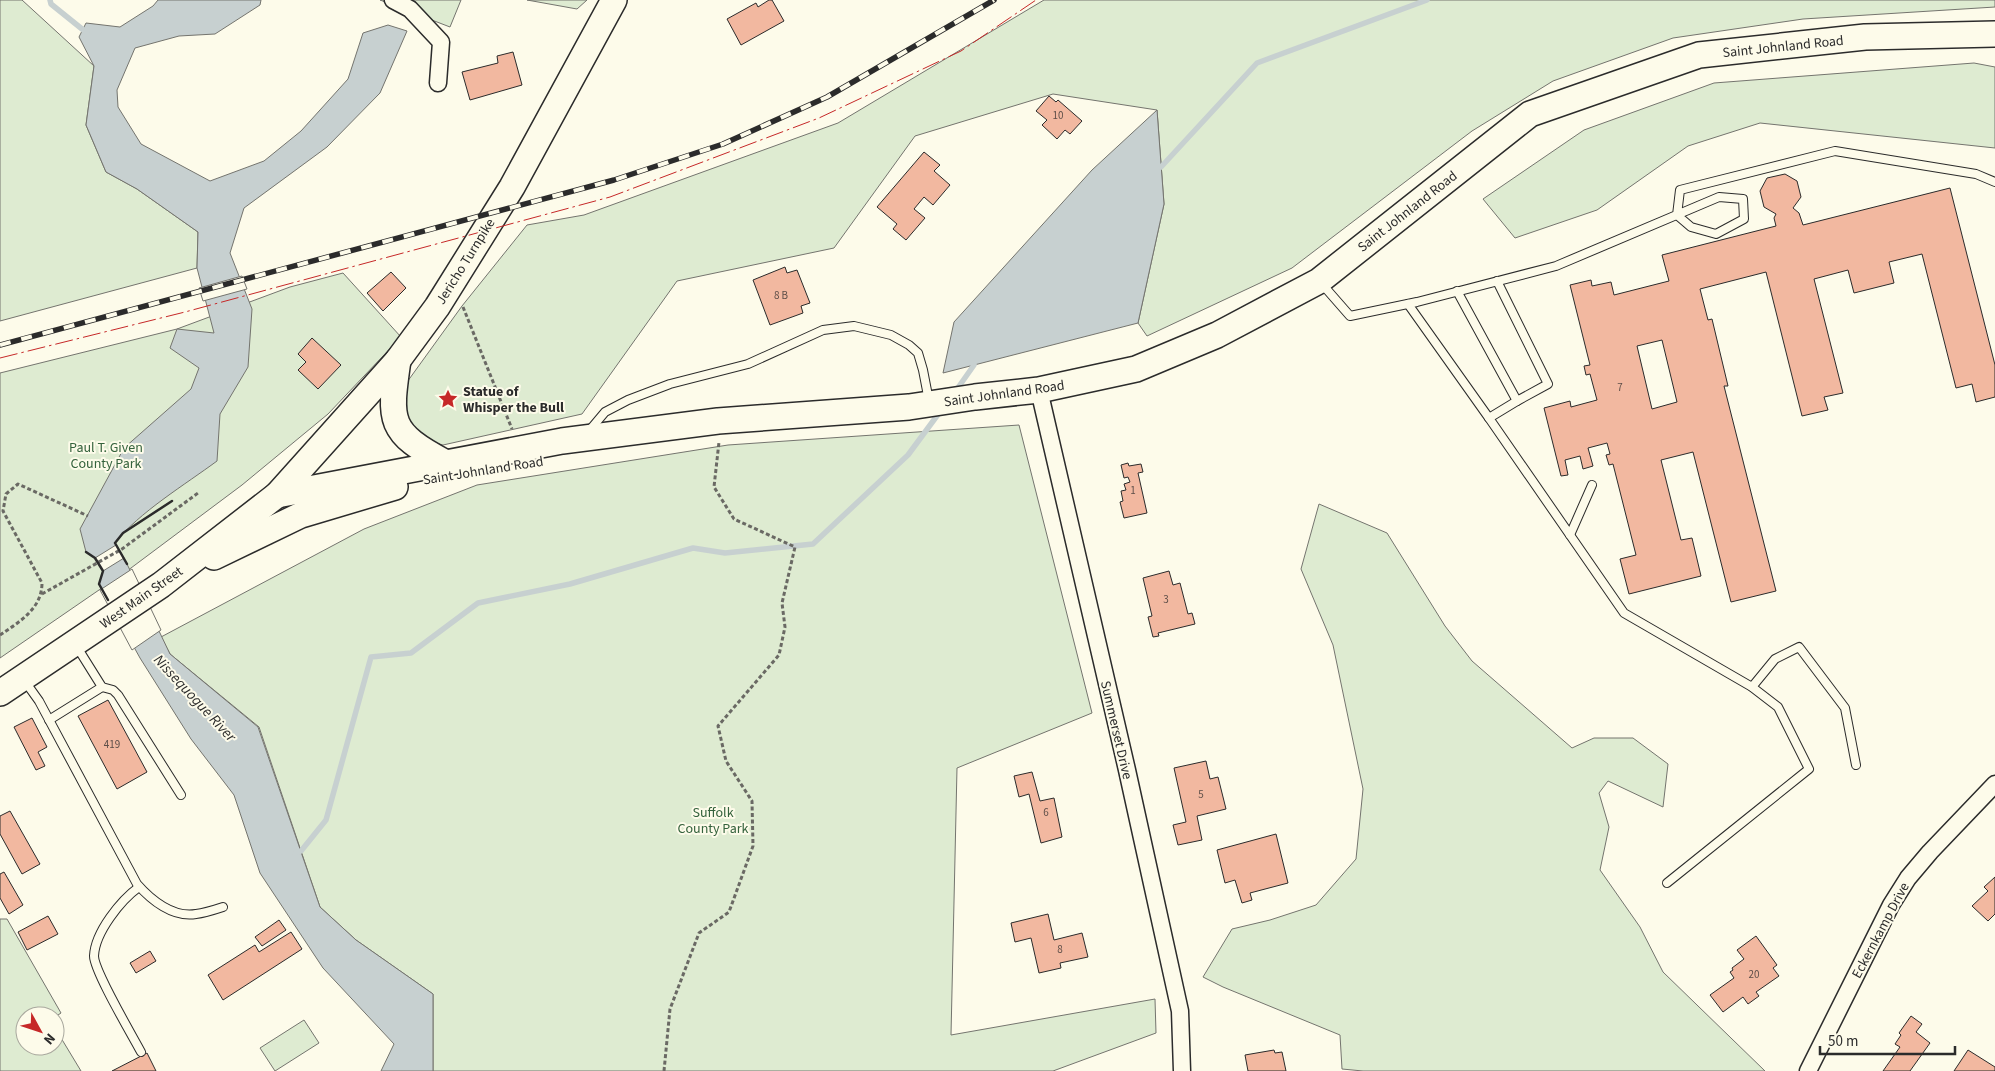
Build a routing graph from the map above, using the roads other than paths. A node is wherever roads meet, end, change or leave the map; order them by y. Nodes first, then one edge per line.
1 (393, 0) edge
2 (614, 0) edge
3 (1995, 34) edge
4 (438, 83) dead end
5 (1995, 182) edge
6 (1677, 214) junction
7 (1319, 281) junction
8 (1497, 281) junction
9 (1457, 292) junction
10 (1408, 304) junction
11 (398, 360) junction
12 (1039, 390) junction
13 (1517, 401) junction
14 (919, 405) junction
15 (822, 413) junction
16 (1489, 418) junction
17 (329, 437) junction
18 (583, 438) junction
19 (446, 463) junction
20 (335, 484) junction
21 (1592, 486) dead end
22 (278, 495) junction
23 (362, 496) junction
24 (1570, 535) junction
25 (160, 584) junction
26 (82, 637) junction
27 (23, 678) junction
28 (102, 687) junction
29 (1752, 687) junction
30 (0, 693) edge
31 (49, 720) junction
32 (1856, 765) dead end
33 (1995, 784) edge
34 (181, 795) dead end
35 (1667, 883) dead end
36 (139, 887) junction
37 (223, 907) dead end
38 (141, 1052) dead end
39 (1182, 1071) edge
40 (1808, 1071) edge

1 - 4 street
2 - 11 main road, Jericho Turnpike
3 - 7 main road, Saint Johnland Road
5 - 6 lane
6 - 6 lane
6 - 8 lane
7 - 10 lane
7 - 12 main road, Saint Johnland Road
8 - 9 lane
8 - 13 lane
9 - 10 lane
9 - 13 lane
10 - 16 lane
11 - 17 main road, Jericho Turnpike
11 - 19 main road
12 - 14 main road, Saint Johnland Road
12 - 39 street, Summerset Drive
13 - 16 lane
14 - 15 main road, Saint Johnland Road
14 - 18 lane
15 - 18 main road, Saint Johnland Road
15 - 23 main road, Saint Johnland Road
16 - 24 lane
17 - 20 main road
17 - 22 main road, Jericho Turnpike
18 - 19 main road, Saint Johnland Road
19 - 20 main road, Saint Johnland Road
20 - 22 main road, Saint Johnland Road
20 - 23 main road
21 - 24 lane
22 - 25 main road, West Main Street
23 - 25 main road, Saint Johnland Road
24 - 29 lane
25 - 26 main road, West Main Street
26 - 27 main road, West Main Street
26 - 28 lane
27 - 30 main road, West Main Street
27 - 31 lane
28 - 31 lane
28 - 34 lane
29 - 32 lane
29 - 35 lane
31 - 36 lane
33 - 40 street, Eckernkamp Drive
36 - 37 lane
36 - 38 lane

